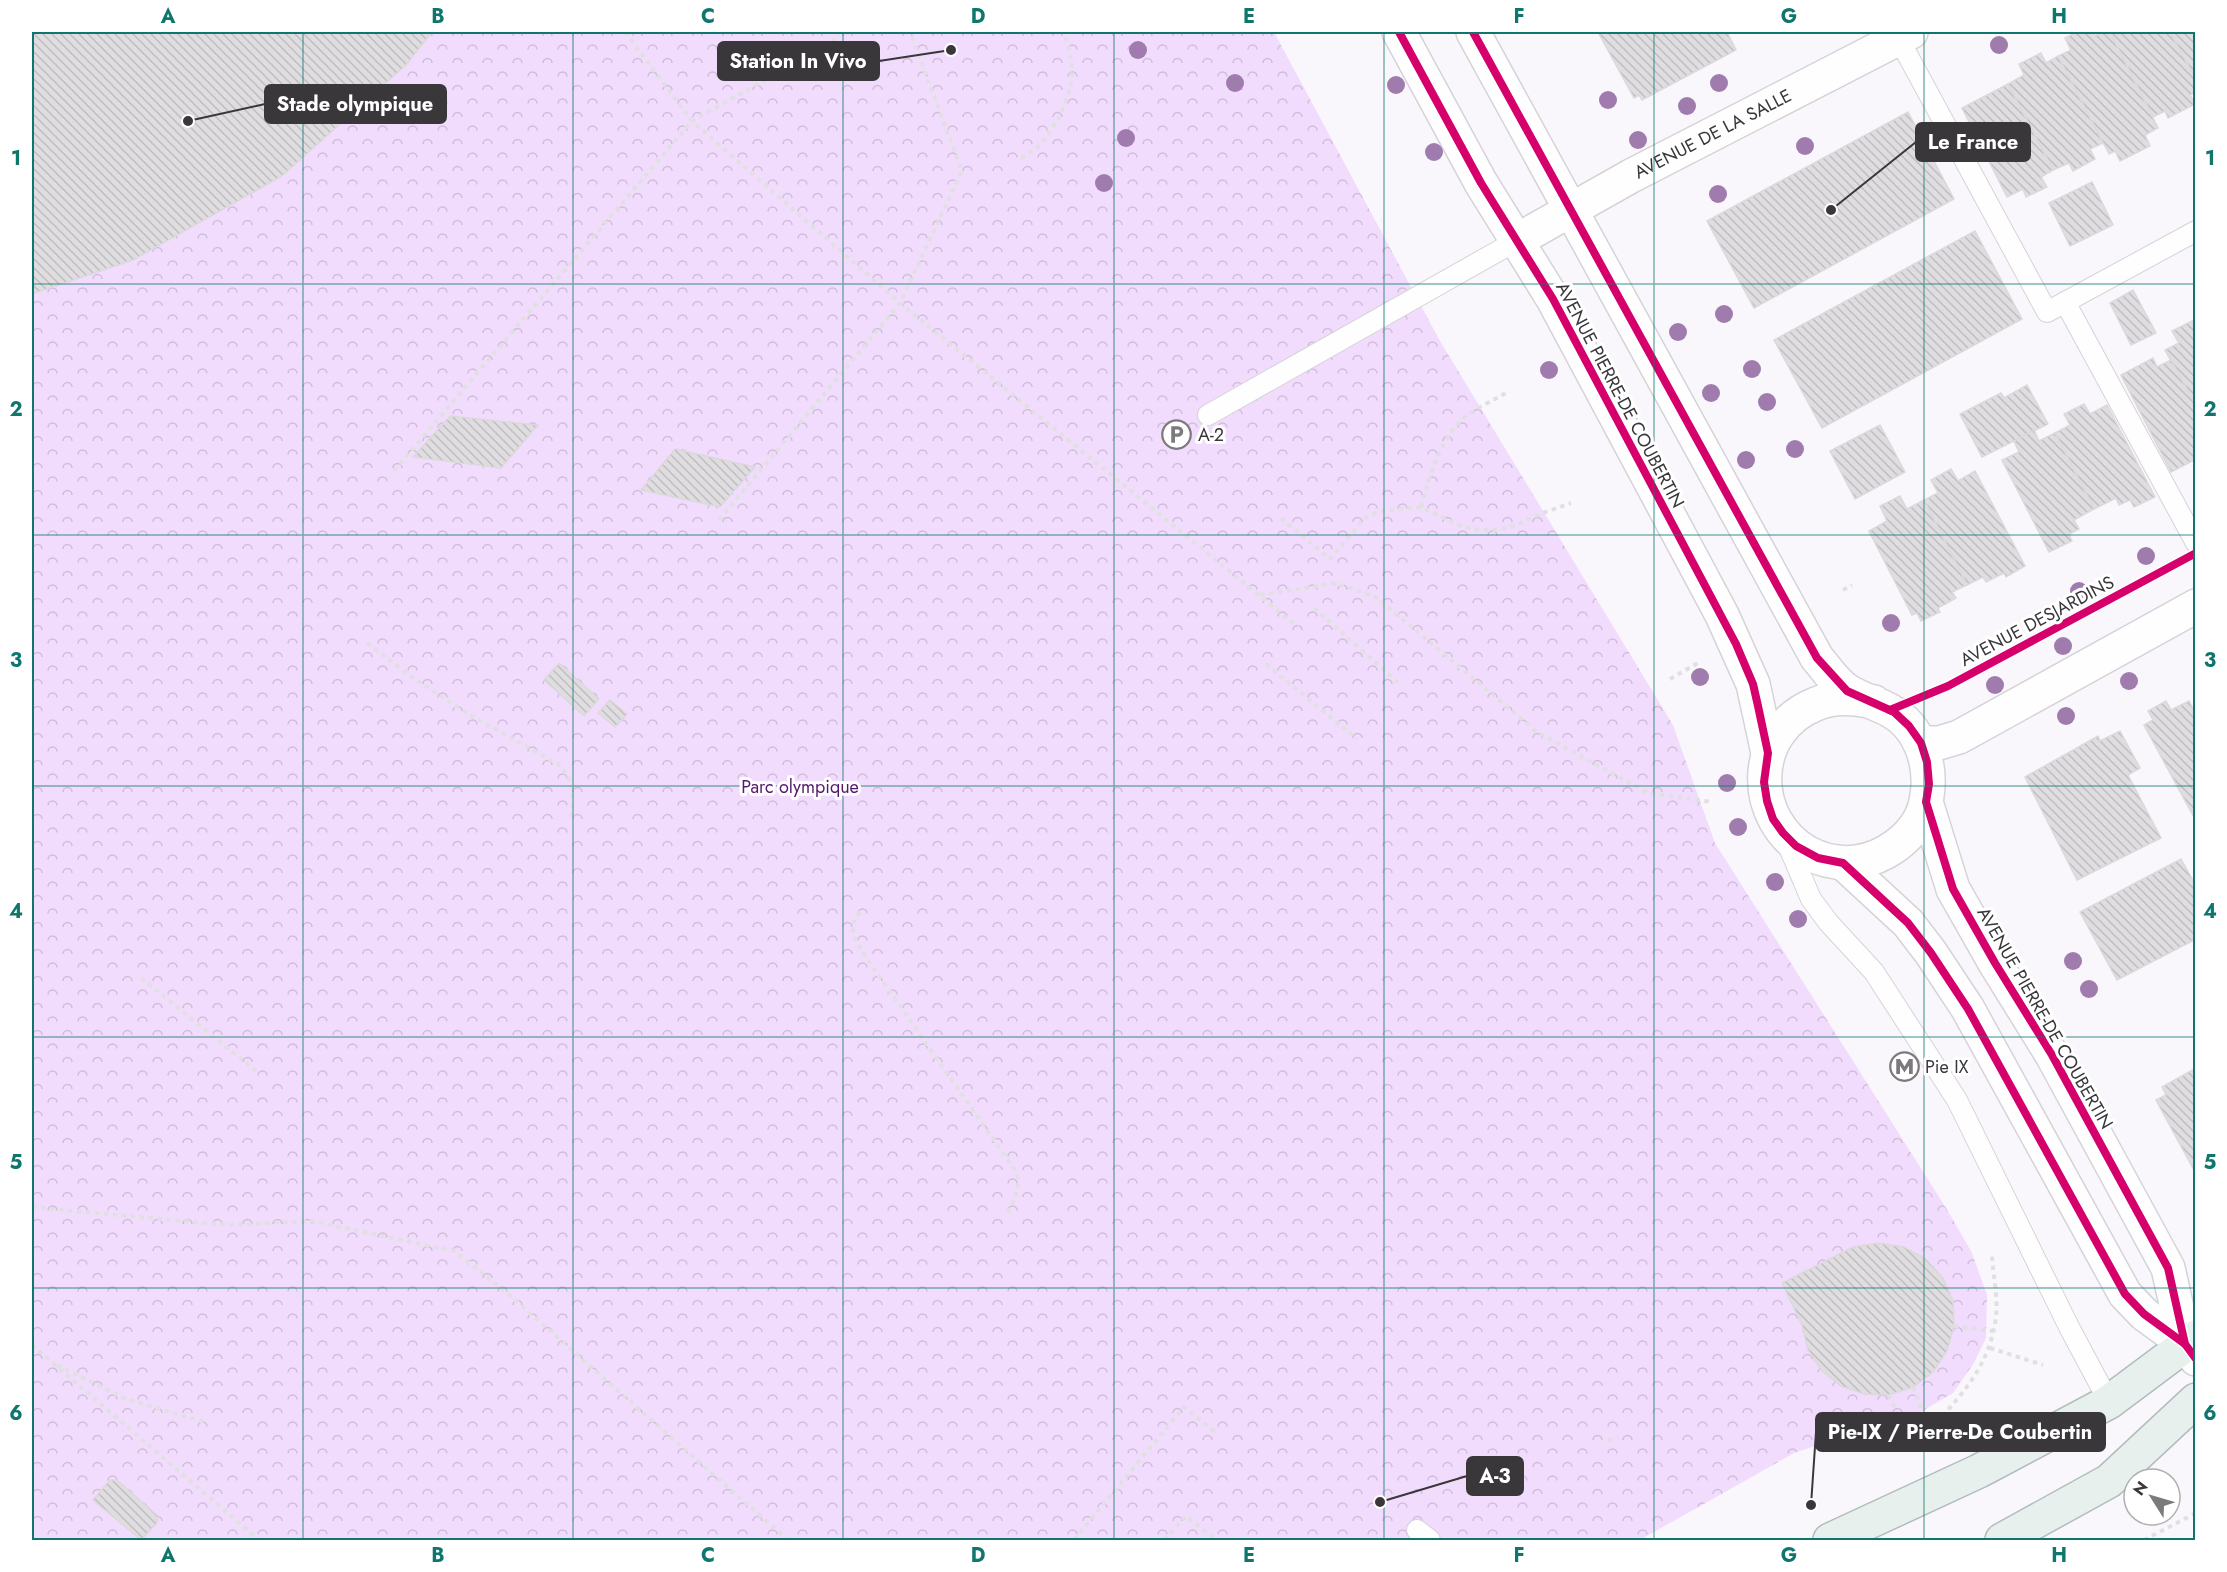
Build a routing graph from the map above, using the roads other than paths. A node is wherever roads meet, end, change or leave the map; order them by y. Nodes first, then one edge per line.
1 (1399, 32) edge
2 (1473, 32) edge
3 (1902, 34) edge
4 (1571, 209) junction
5 (2196, 231) edge
6 (1516, 241) junction
7 (2065, 302) junction
8 (1208, 415) dead end
9 (2196, 543) edge
10 (2196, 606) edge
11 (1874, 702) junction
12 (1921, 743) junction
13 (1768, 753) junction
14 (1926, 802) junction
15 (1783, 833) junction
16 (1843, 863) junction
17 (2192, 1347) edge
18 (2196, 1400) edge
19 (2109, 1402) junction
20 (1830, 1540) edge
21 (2002, 1540) edge

1 - 6 street, AVENUE PIERRE-DE COUBERTIN
2 - 4 street
3 - 4 street, AVENUE DE LA SALLE
3 - 7 lane
4 - 6 street, AVENUE DE LA SALLE
4 - 11 street
5 - 7 lane
6 - 8 lane
6 - 13 street, AVENUE PIERRE-DE COUBERTIN
7 - 9 lane
10 - 12 street
11 - 12 street
11 - 13 street
12 - 14 street
13 - 15 street
14 - 16 street
14 - 17 street, AVENUE PIERRE-DE COUBERTIN
15 - 16 street
15 - 19 lane
16 - 17 street
17 - 19 main road
18 - 21 main road
19 - 20 main road

